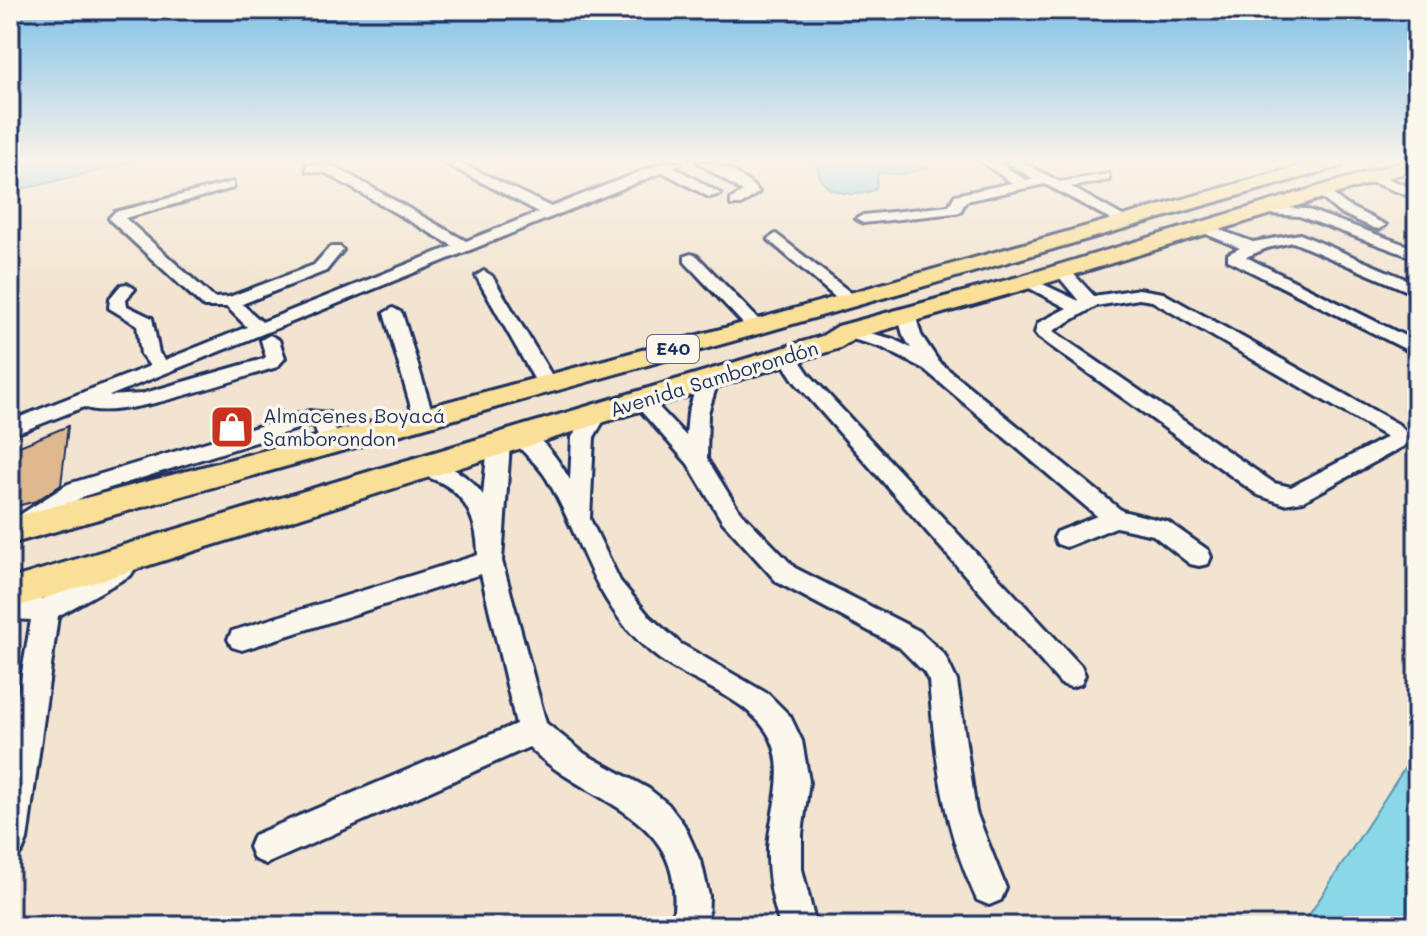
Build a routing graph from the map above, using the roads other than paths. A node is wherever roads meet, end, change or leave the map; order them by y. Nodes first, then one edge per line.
1 (154, 206) edge
2 (394, 206) edge
3 (537, 206) edge
4 (566, 206) edge
5 (957, 206) edge
6 (1096, 206) edge
7 (1175, 206) edge
8 (1271, 206) edge
9 (1338, 206) edge
10 (1257, 210) junction
11 (550, 212) junction
12 (863, 219) dead end
13 (1123, 220) junction
14 (1215, 226) junction
15 (776, 239) dead end
16 (1417, 242) edge
17 (465, 246) junction
18 (1257, 246) junction
19 (335, 250) dead end
20 (1417, 254) edge
21 (691, 259) dead end
22 (1062, 271) junction
23 (935, 275) junction
24 (484, 276) dead end
25 (1026, 282) junction
26 (127, 289) dead end
27 (1417, 290) edge
28 (849, 300) junction
29 (231, 302) junction
30 (1085, 304) junction
31 (393, 313) dead end
32 (906, 314) junction
33 (756, 327) junction
34 (264, 335) junction
35 (839, 337) junction
36 (1417, 349) edge
37 (787, 356) junction
38 (931, 365) junction
39 (162, 368) junction
40 (708, 381) junction
41 (547, 384) junction
42 (642, 401) junction
43 (71, 405) junction
44 (597, 415) junction
45 (424, 418) junction
46 (10, 429) edge
47 (511, 441) junction
48 (696, 459) junction
49 (425, 467) junction
50 (1115, 518) junction
51 (579, 523) junction
52 (11, 531) edge
53 (1066, 538) dead end
54 (489, 548) junction
55 (156, 549) junction
56 (1199, 557) dead end
57 (10, 594) edge
58 (10, 608) edge
59 (46, 610) junction
60 (242, 639) dead end
61 (1071, 675) dead end
62 (533, 731) junction
63 (10, 840) edge
64 (266, 847) dead end
65 (989, 888) dead end
66 (690, 926) edge
67 (798, 926) edge

1 - 29 street
2 - 17 street
3 - 11 street
4 - 11 street
5 - 12 street
6 - 13 street
7 - 13 highway, Avenida Samborondón / E40
8 - 10 highway, Avenida Samborondón / E40
9 - 16 street
10 - 14 highway, Avenida Samborondón / E40
10 - 20 street
11 - 17 street
13 - 23 highway, Avenida Samborondón / E40
14 - 18 street
14 - 22 highway, Avenida Samborondón / E40
15 - 28 street
17 - 34 street
18 - 27 street
18 - 36 street
19 - 29 street
21 - 33 street
22 - 25 highway, Avenida Samborondón / E40
22 - 30 street
23 - 28 highway, Avenida Samborondón / E40
23 - 35 highway
24 - 41 street
25 - 30 street
25 - 32 highway, Avenida Samborondón / E40
26 - 39 street
28 - 33 highway, Avenida Samborondón / E40
29 - 34 street
30 - 30 street
31 - 45 street
32 - 35 highway, Avenida Samborondón / E40
32 - 38 street
33 - 41 highway, Avenida Samborondón / E40
33 - 44 highway
34 - 39 street
34 - 43 street
35 - 37 highway, Avenida Samborondón / E40
35 - 38 street
37 - 40 highway, Avenida Samborondón / E40
37 - 61 street
38 - 50 street
39 - 43 street
40 - 42 highway, Avenida Samborondón / E40
40 - 48 street
41 - 45 highway, Avenida Samborondón / E40
42 - 44 highway, Avenida Samborondón / E40
42 - 48 street
43 - 46 street
44 - 47 highway, Avenida Samborondón / E40
44 - 51 street
45 - 52 highway, Avenida Samborondón / E40
47 - 49 highway, Avenida Samborondón / E40
47 - 51 street
47 - 54 street
48 - 65 street
49 - 54 street
49 - 55 highway, Avenida Samborondón / E40
50 - 53 street
50 - 56 street
51 - 67 street
54 - 60 street
54 - 62 street
55 - 57 highway, Avenida Samborondón / E40
55 - 59 street
58 - 59 street
59 - 63 street
62 - 64 street
62 - 66 street

